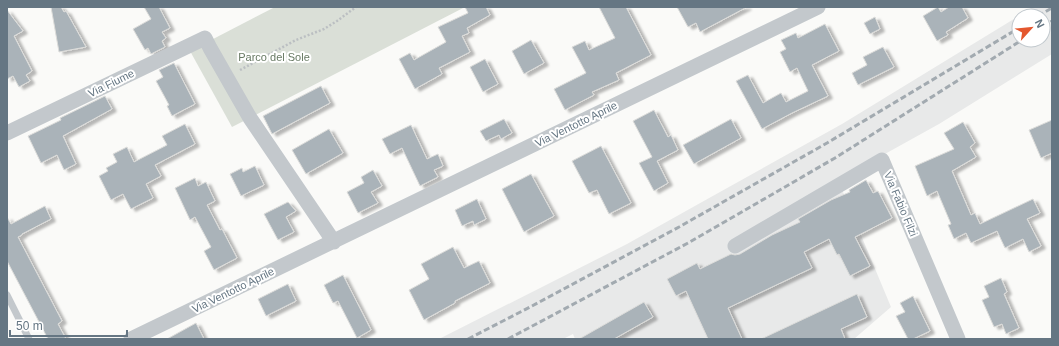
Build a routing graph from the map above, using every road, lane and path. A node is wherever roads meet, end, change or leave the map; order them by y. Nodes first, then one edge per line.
1 (356, 7) edge
2 (818, 7) edge
3 (227, 77) junction
4 (7, 133) edge
5 (334, 242) junction
6 (735, 246) dead end
7 (7, 295) edge
8 (28, 339) edge
9 (131, 339) edge
10 (958, 339) edge

1 - 3 path
2 - 5 street, Via Ventotto Aprile
3 - 4 street, Via Fiume
3 - 5 street
5 - 9 street, Via Ventotto Aprile
6 - 10 street, Via Fabio Filzi
7 - 8 lane

